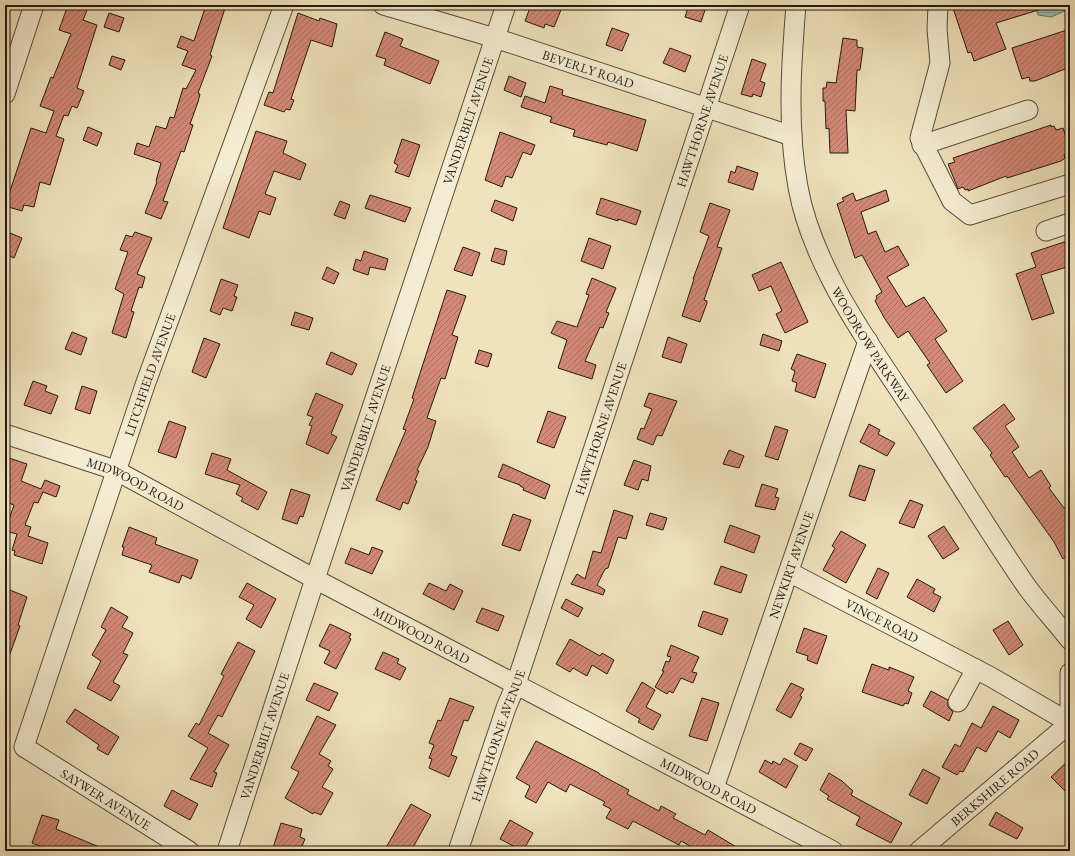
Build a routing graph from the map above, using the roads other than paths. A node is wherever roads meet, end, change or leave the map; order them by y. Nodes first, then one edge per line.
1 (34, 5) edge
2 (284, 5) edge
3 (383, 5) edge
4 (506, 5) edge
5 (740, 5) edge
6 (796, 5) edge
7 (938, 5) edge
8 (495, 38) junction
9 (5, 94) edge
10 (705, 108) junction
11 (1028, 110) dead end
12 (792, 136) junction
13 (922, 145) junction
14 (1070, 184) edge
15 (1070, 223) edge
16 (1046, 231) dead end
17 (868, 341) junction
18 (5, 434) edge
19 (115, 470) junction
20 (789, 572) junction
21 (314, 579) junction
22 (1070, 640) edge
23 (976, 669) junction
24 (1070, 673) edge
25 (516, 684) junction
26 (958, 702) dead end
27 (1070, 723) edge
28 (24, 747) joint
29 (714, 788) junction
30 (189, 851) edge
31 (227, 851) edge
32 (458, 851) edge
33 (833, 851) edge
34 (919, 851) edge

1 - 9 street
2 - 19 street, LITCHFIELD AVENUE
3 - 8 street, BEVERLY ROAD
4 - 8 street, VANDERBILT AVENUE
5 - 10 street, HAWTHORNE AVENUE
6 - 12 street, WOODROW PARKWAY
7 - 13 street
8 - 10 street, BEVERLY ROAD
8 - 21 street, VANDERBILT AVENUE
10 - 12 street, BEVERLY ROAD
10 - 25 street, HAWTHORNE AVENUE
11 - 13 street
12 - 17 street, WOODROW PARKWAY
13 - 14 street
15 - 16 street
17 - 20 street, NEWKIRT AVENUE
17 - 22 street, WOODROW PARKWAY
18 - 19 street, MIDWOOD ROAD
19 - 21 street, MIDWOOD ROAD
19 - 28 street, LITCHFIELD AVENUE
20 - 23 street, VINCE ROAD
20 - 29 street, NEWKIRT AVENUE
21 - 25 street, MIDWOOD ROAD
21 - 31 street, VANDERBILT AVENUE
23 - 26 street
23 - 27 street, VINCE ROAD
24 - 27 street
25 - 29 street, MIDWOOD ROAD
25 - 32 street, HAWTHORNE AVENUE
27 - 34 street, BERKSHIRE ROAD
28 - 30 street, SAYWER AVENUE
29 - 33 street, MIDWOOD ROAD

